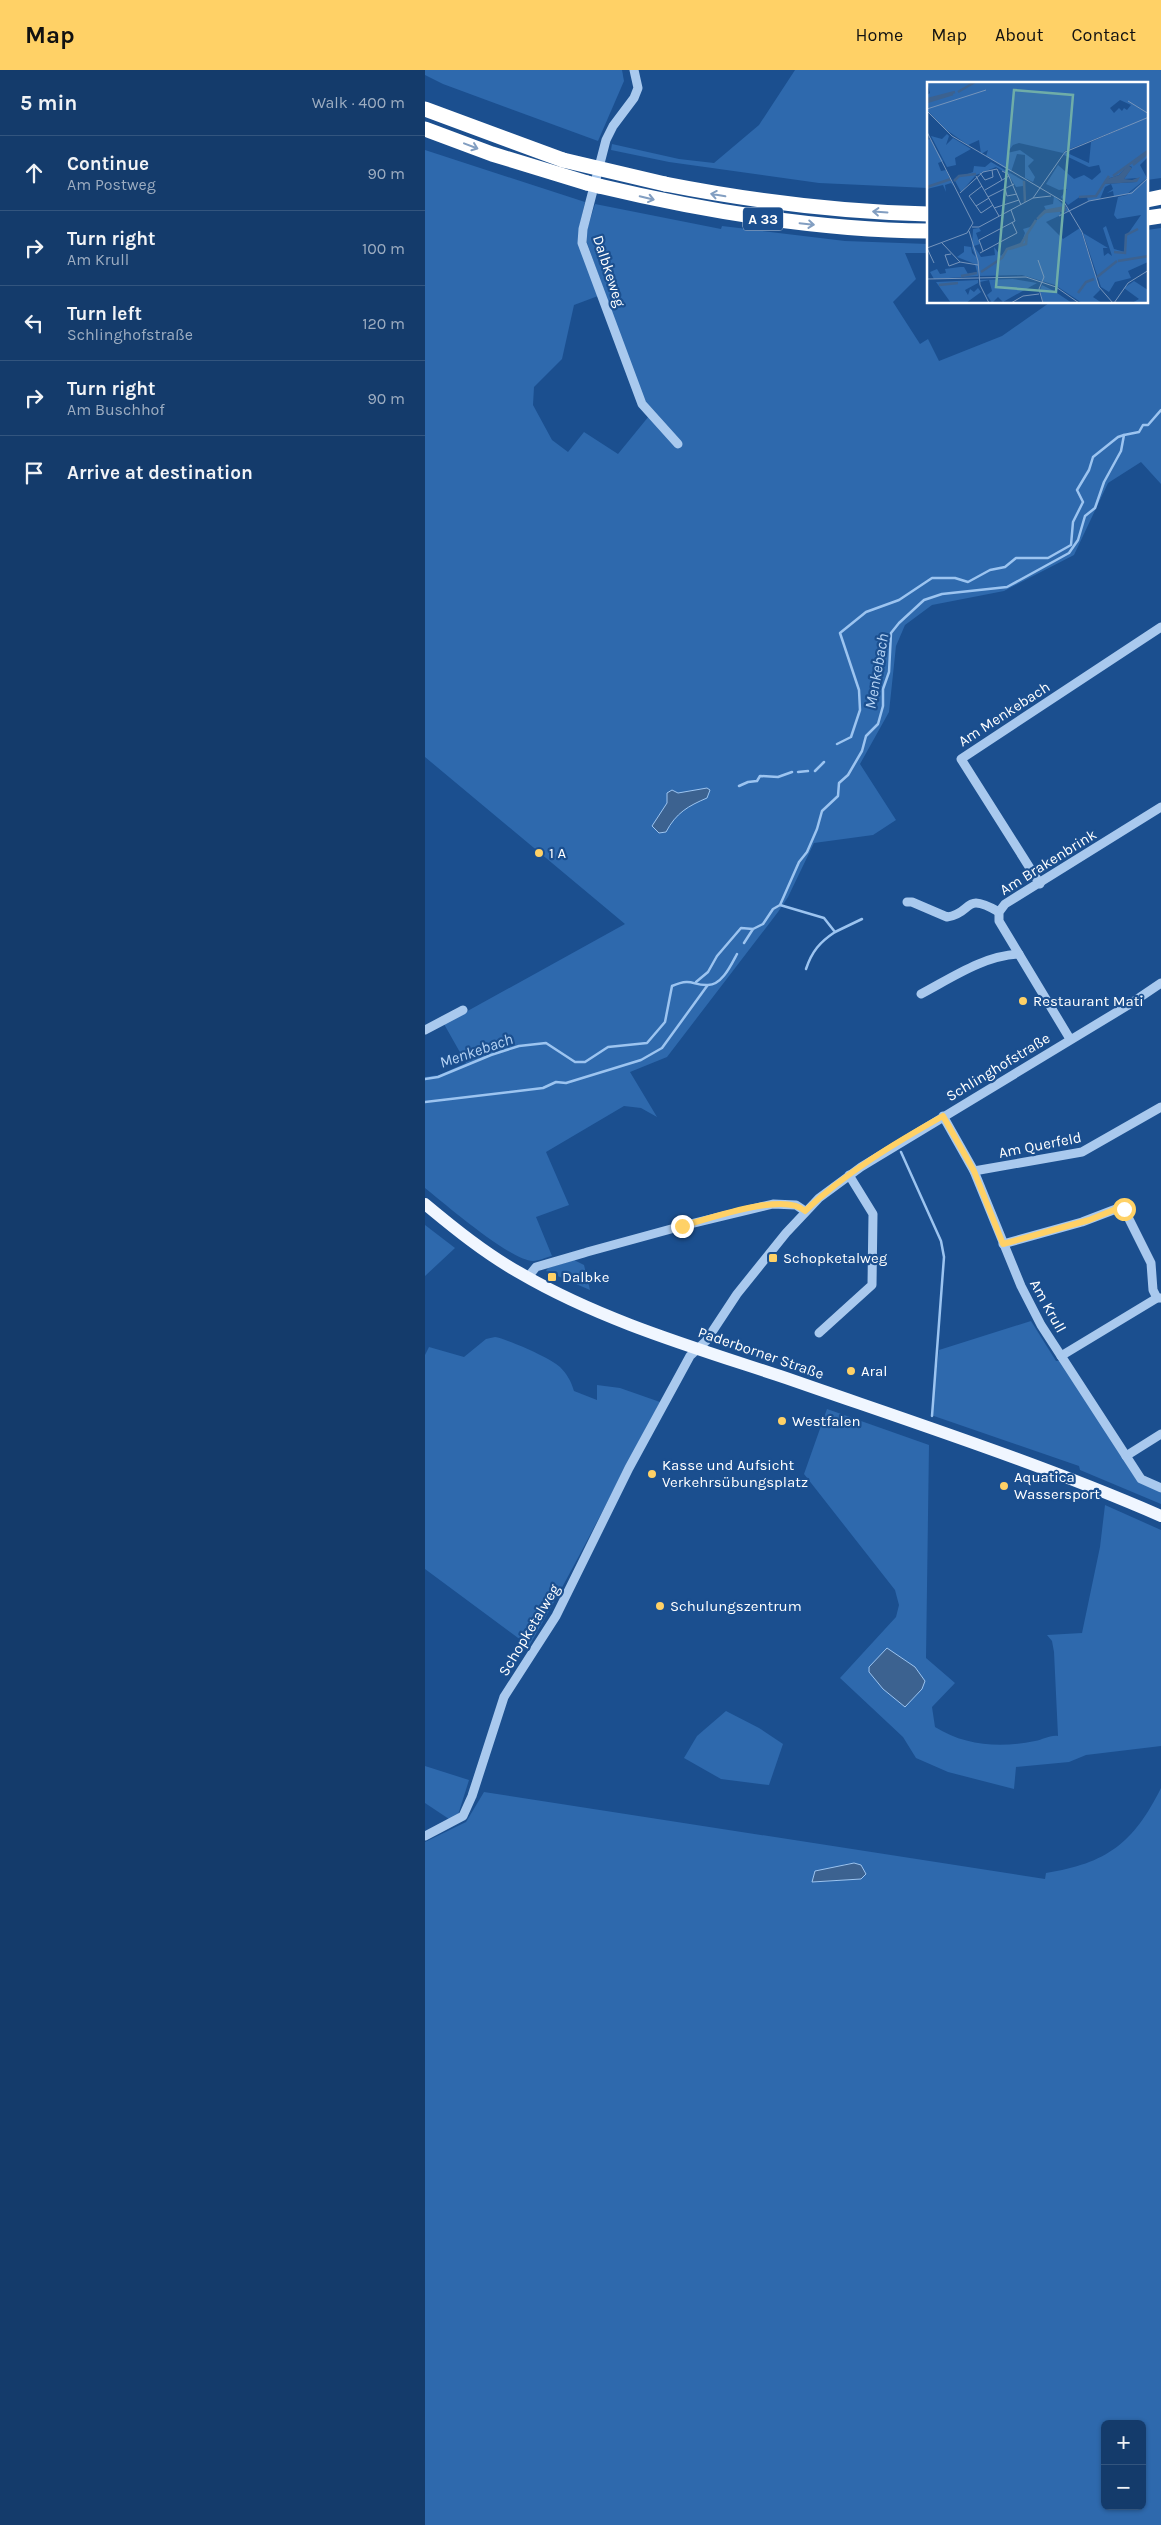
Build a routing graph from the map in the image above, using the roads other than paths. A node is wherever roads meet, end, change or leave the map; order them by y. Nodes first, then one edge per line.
1 (634, 70) edge
2 (425, 110) edge
3 (425, 129) edge
4 (927, 214) edge
5 (927, 231) edge
6 (678, 444) dead end
7 (1161, 627) edge
8 (1161, 807) edge
9 (1040, 884) junction
10 (907, 902) dead end
11 (999, 912) junction
12 (1019, 954) junction
13 (1161, 983) edge
14 (921, 994) dead end
15 (463, 1010) dead end
16 (425, 1030) edge
17 (1070, 1039) junction
18 (1161, 1107) edge
19 (943, 1116) junction
20 (974, 1171) junction
21 (849, 1175) junction
22 (425, 1204) edge
23 (805, 1211) junction
24 (1003, 1244) junction
25 (528, 1277) junction
26 (1159, 1298) edge
27 (819, 1333) dead end
28 (698, 1348) junction
29 (1061, 1356) junction
30 (1161, 1434) edge
31 (1127, 1456) junction
32 (1161, 1488) edge
33 (1161, 1516) edge
34 (425, 1836) edge

1 - 6 street, Dalbkeweg
4 -> 2 highway, A 33, bridge
3 -> 5 highway, A 33
7 - 9 street, Am Menkebach
8 - 9 street, Am Brakenbrink
9 - 11 street, Am Brakenbrink
10 - 11 street
11 - 12 street, Am Brakenbrink
12 - 14 street
12 - 17 street, Am Brakenbrink
13 - 17 street, Schlinghofstraße
15 - 16 street
17 - 19 street, Schlinghofstraße
18 - 20 street, Am Querfeld
19 - 20 street, Am Krull
19 - 21 street, Schlinghofstraße
20 - 24 street, Am Krull
21 - 23 street, Schlinghofstraße
21 - 27 street
22 - 25 main road, Paderborner Straße
23 - 25 street
23 - 28 street, Schlinghofstraße
24 - 26 street
24 - 29 street, Am Krull
25 - 28 main road, Paderborner Straße
26 - 29 street
28 - 33 main road, Paderborner Straße
28 - 34 street, Schopketalweg
29 - 31 street, Am Krull
30 - 31 street
31 - 32 street, Am Krull

